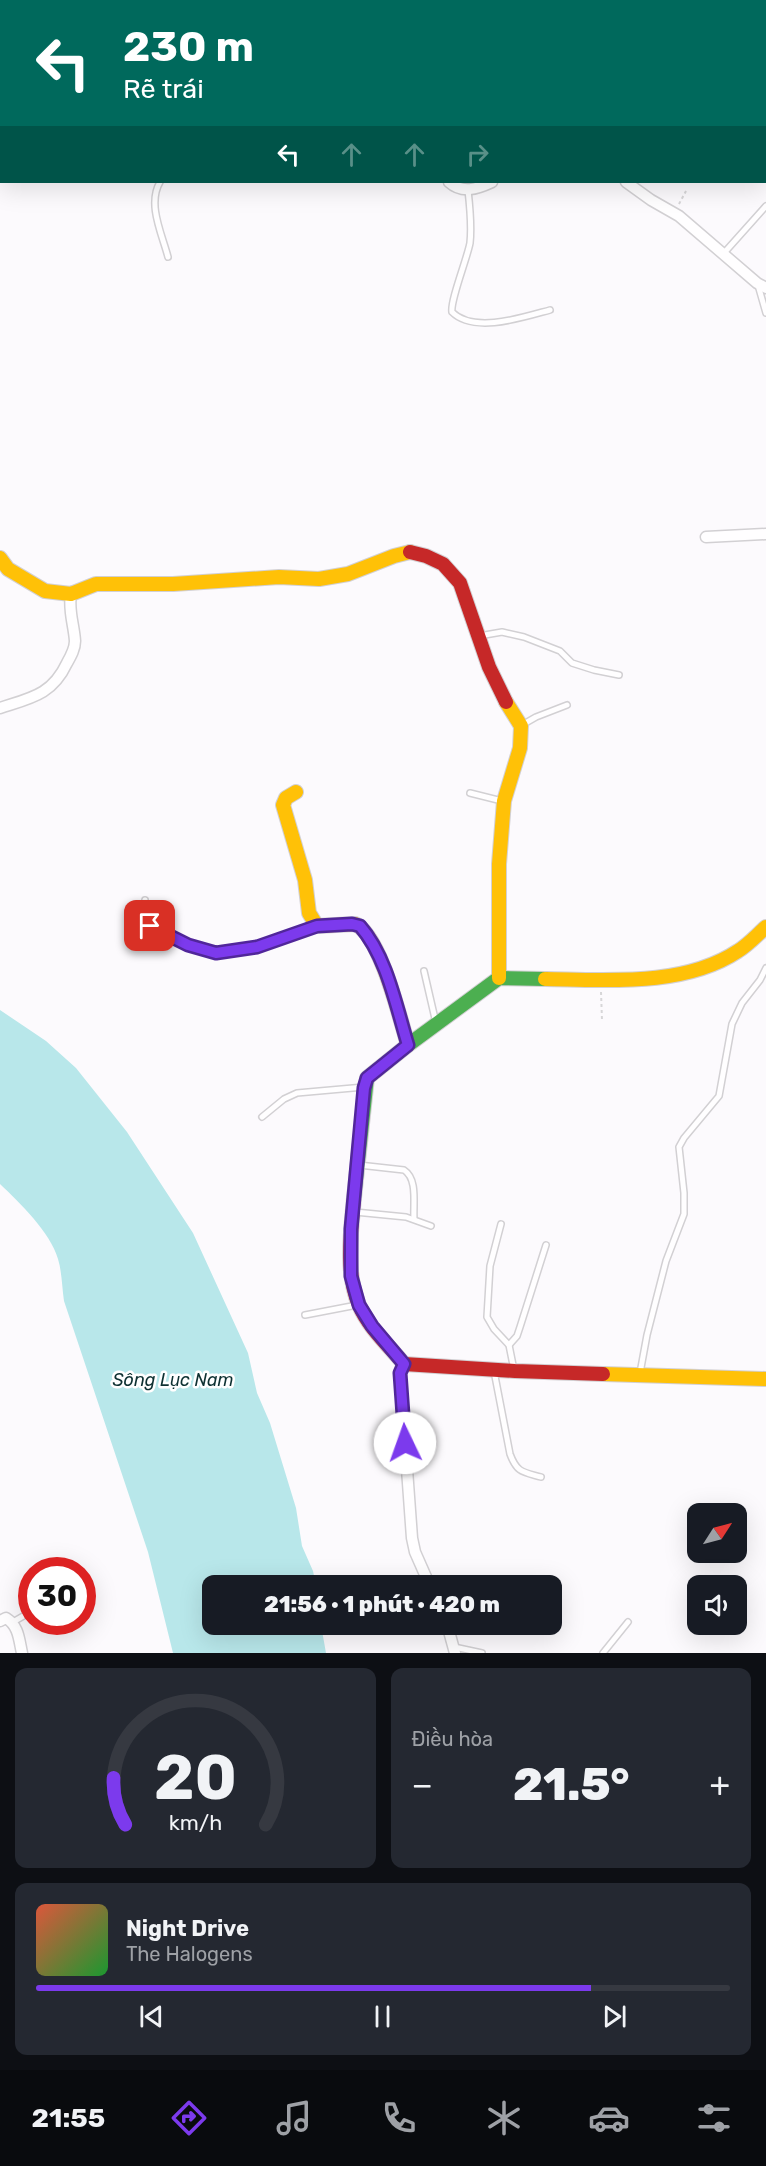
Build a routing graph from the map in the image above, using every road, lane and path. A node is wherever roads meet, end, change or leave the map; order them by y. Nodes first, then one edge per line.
1 (159, 183) edge
2 (450, 183) edge
3 (489, 183) edge
4 (627, 183) edge
5 (468, 190) junction
6 (766, 206) edge
7 (724, 253) junction
8 (168, 257) dead end
9 (762, 286) edge
10 (550, 310) dead end
11 (766, 313) edge
12 (766, 534) edge
13 (706, 537) dead end
14 (0, 558) edge
15 (71, 594) junction
16 (478, 636) junction
17 (619, 675) dead end
18 (567, 705) dead end
19 (0, 708) edge
20 (521, 726) junction
21 (296, 792) dead end
22 (470, 793) dead end
23 (504, 801) junction
24 (145, 900) dead end
25 (317, 926) junction
26 (764, 933) edge
27 (766, 968) edge
28 (424, 971) dead end
29 (499, 978) junction
30 (601, 980) junction
31 (602, 1020) dead end
32 (436, 1025) junction
33 (408, 1045) junction
34 (364, 1088) junction
35 (262, 1117) dead end
36 (358, 1165) junction
37 (353, 1212) junction
38 (414, 1219) junction
39 (501, 1224) dead end
40 (431, 1226) dead end
41 (546, 1245) dead end
42 (359, 1305) junction
43 (305, 1315) dead end
44 (509, 1345) junction
45 (404, 1364) junction
46 (494, 1370) junction
47 (515, 1371) junction
48 (640, 1375) junction
49 (766, 1379) edge
50 (541, 1477) dead end
51 (425, 1575) edge
52 (18, 1619) edge
53 (0, 1621) edge
54 (13, 1622) junction
55 (628, 1622) dead end
56 (450, 1635) edge
57 (455, 1650) edge
58 (22, 1653) edge
59 (482, 1653) edge
60 (603, 1653) edge

1 - 8 lane
2 - 5 street
3 - 5 street
4 - 7 street
5 - 10 lane
6 - 7 lane
7 - 9 street
9 - 11 lane
12 - 13 street
14 - 15 street
15 - 16 street
15 - 19 street
16 - 17 lane
16 - 20 street
18 - 20 lane
20 - 23 street
21 - 25 street
22 - 23 lane
23 - 29 street
24 - 25 lane
25 - 33 street
26 - 30 street
27 - 48 lane
28 - 32 lane
29 - 30 street
29 - 32 street
30 - 31 path
32 - 33 street
33 - 34 street
34 - 35 lane
34 - 36 street
36 - 37 street
36 - 38 lane
37 - 38 lane
37 - 42 street
38 - 40 lane
39 - 44 lane
41 - 44 lane
42 - 43 lane
42 - 45 street
44 - 47 lane
45 - 46 street
45 - 51 street
46 - 47 street
46 - 50 lane
47 - 48 street
48 - 49 street
52 - 54 lane
53 - 54 street
54 - 58 street
55 - 60 lane
56 - 57 street
57 - 59 lane

